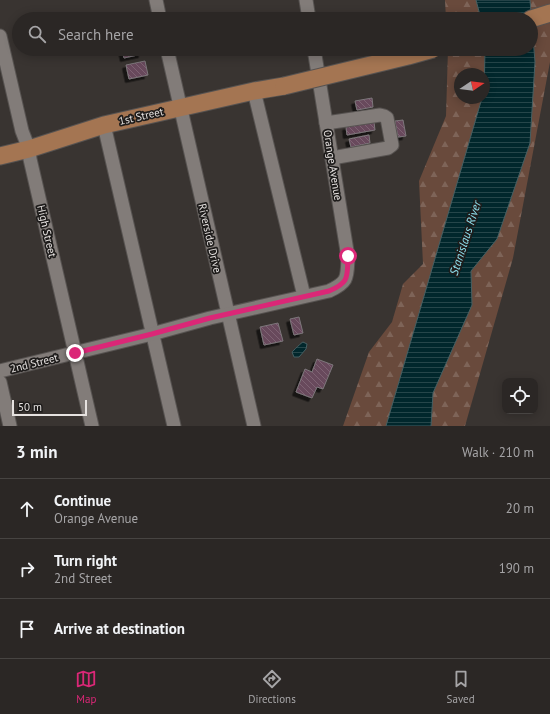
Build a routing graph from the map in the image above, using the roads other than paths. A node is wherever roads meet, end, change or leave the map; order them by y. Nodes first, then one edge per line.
1 (156, 0) edge
2 (306, 0) edge
3 (159, 12) edge
4 (308, 12) edge
5 (550, 13) edge
6 (538, 17) edge
7 (0, 36) edge
8 (169, 56) edge
9 (315, 56) edge
10 (408, 56) edge
11 (254, 90) junction
12 (180, 107) junction
13 (326, 123) junction
14 (104, 125) junction
15 (29, 149) junction
16 (0, 156) edge
17 (332, 158) junction
18 (345, 281) joint
19 (304, 296) junction
20 (228, 314) junction
21 (152, 334) junction
22 (75, 353) junction
23 (0, 371) edge
24 (0, 382) edge
25 (10, 426) edge
26 (92, 426) edge
27 (174, 426) edge
28 (254, 426) edge

1 - 3 street
2 - 4 street
5 - 6 main road
7 - 15 street, High Street
8 - 12 street, Riverside Drive
9 - 13 street, Orange Avenue
10 - 11 main road, 1st Street, bridge
11 - 12 main road, 1st Street
11 - 19 street
12 - 14 main road, 1st Street
12 - 20 street, Riverside Drive
13 - 17 street, Orange Avenue
13 - 17 street
14 - 15 main road, 1st Street
14 - 21 street
15 - 16 main road, 1st Street
15 - 22 street, High Street
17 - 18 street, Orange Avenue
18 - 19 street, 2nd Street
19 - 20 street, 2nd Street
20 - 21 street, 2nd Street
20 - 28 street, Riverside Drive
21 - 22 street, 2nd Street
21 - 27 street
22 - 23 street, 2nd Street
22 - 26 street, High Street
24 - 25 street

